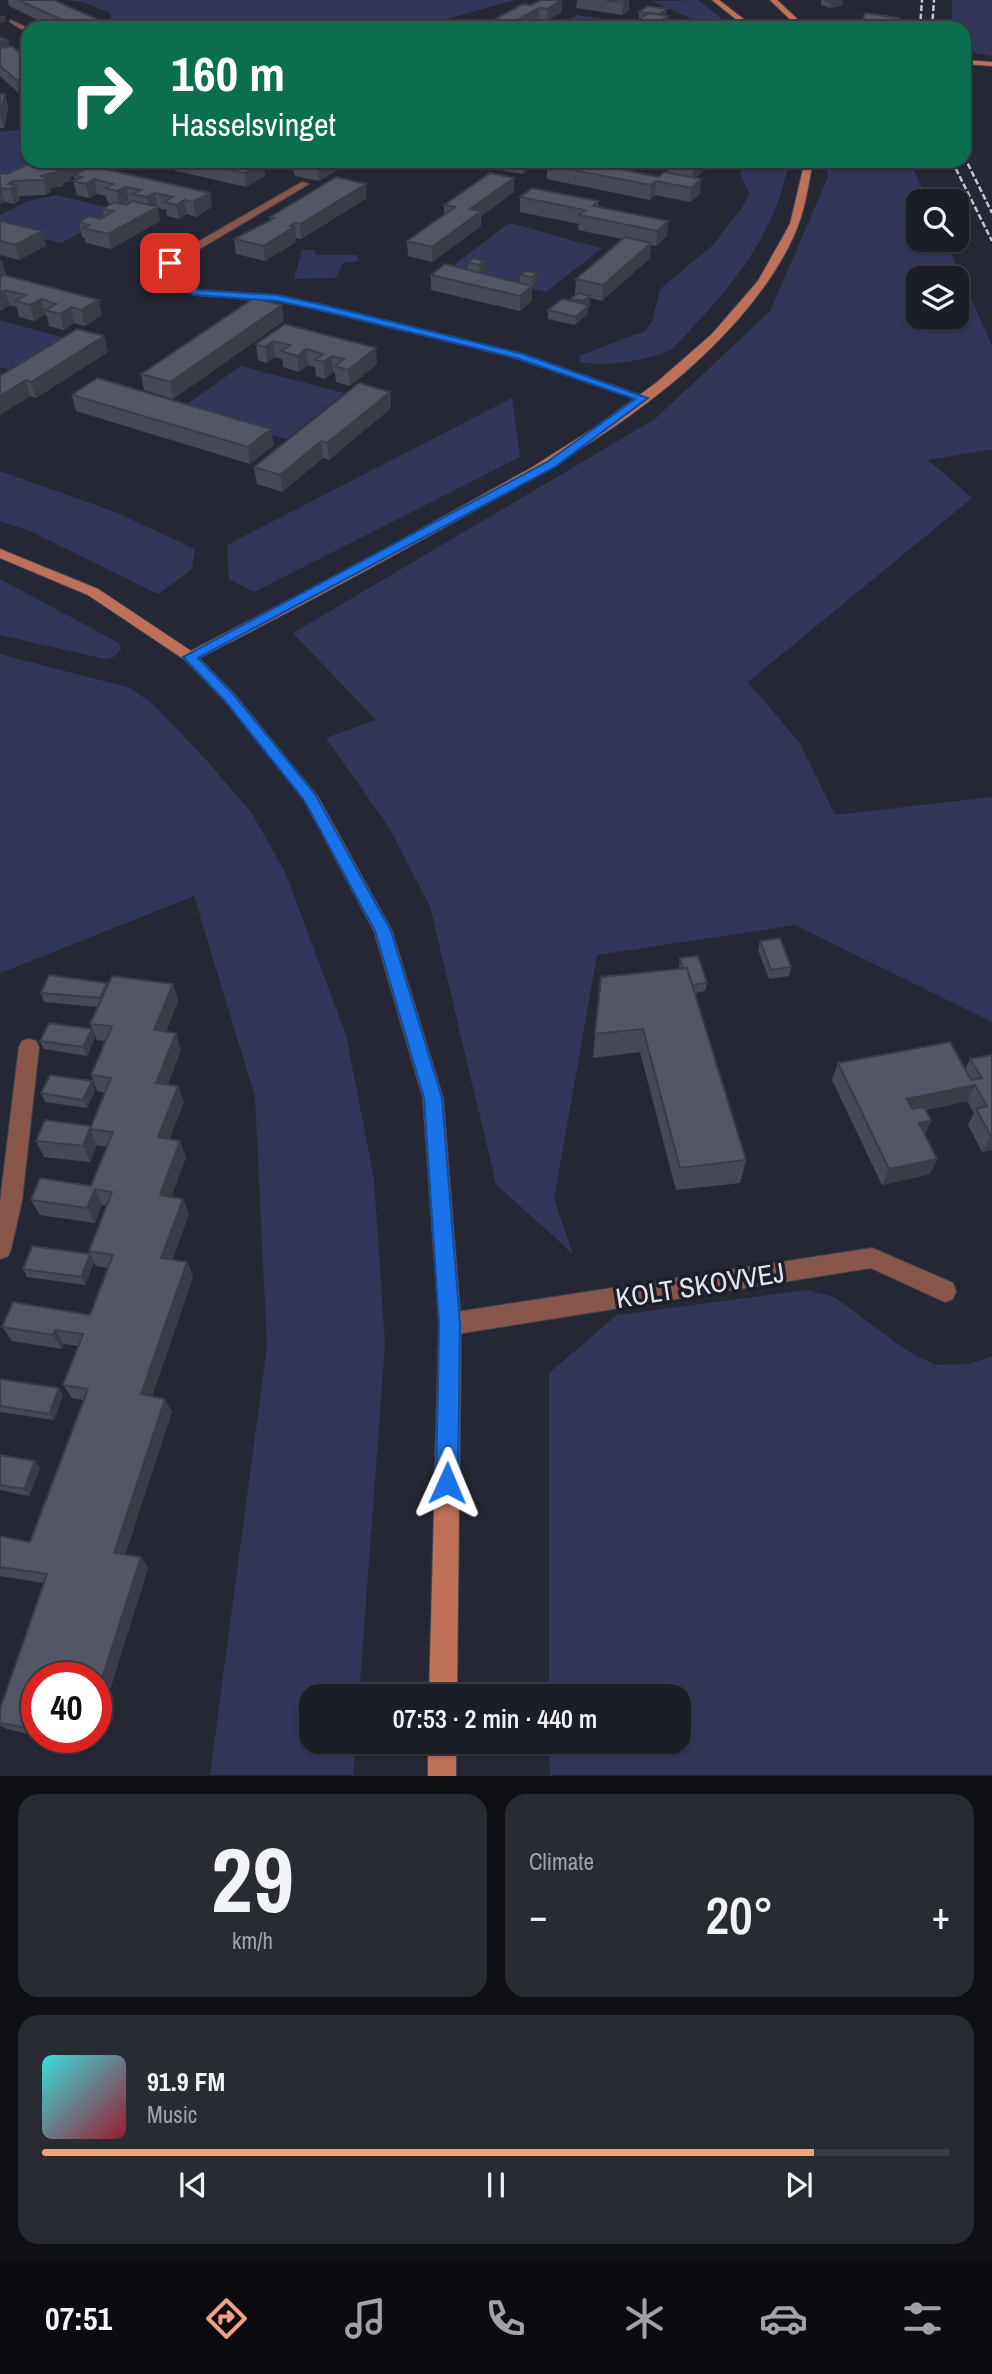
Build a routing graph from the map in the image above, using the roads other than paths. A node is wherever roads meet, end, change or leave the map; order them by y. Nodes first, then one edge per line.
1 (715, 0) edge
2 (774, 0) edge
3 (742, 21) edge
4 (796, 21) edge
5 (12, 22) dead end
6 (21, 27) edge
7 (21, 52) edge
8 (0, 56) edge
9 (971, 62) edge
10 (992, 64) edge
11 (808, 168) edge
12 (305, 184) edge
13 (643, 398) junction
14 (0, 553) edge
15 (190, 657) junction
16 (29, 1047) dead end
17 (0, 1249) edge
18 (945, 1291) dead end
19 (450, 1324) junction
20 (443, 1684) edge
21 (443, 1754) edge
22 (442, 1776) edge

1 - 3 street
2 - 4 street
5 - 6 street
7 - 8 street
9 - 10 street
11 - 13 street
12 - 13 street
13 - 15 street
14 - 15 street
15 - 19 street
16 - 17 street
18 - 19 street, KOLT SKOVVEJ
19 - 20 street
21 - 22 street

